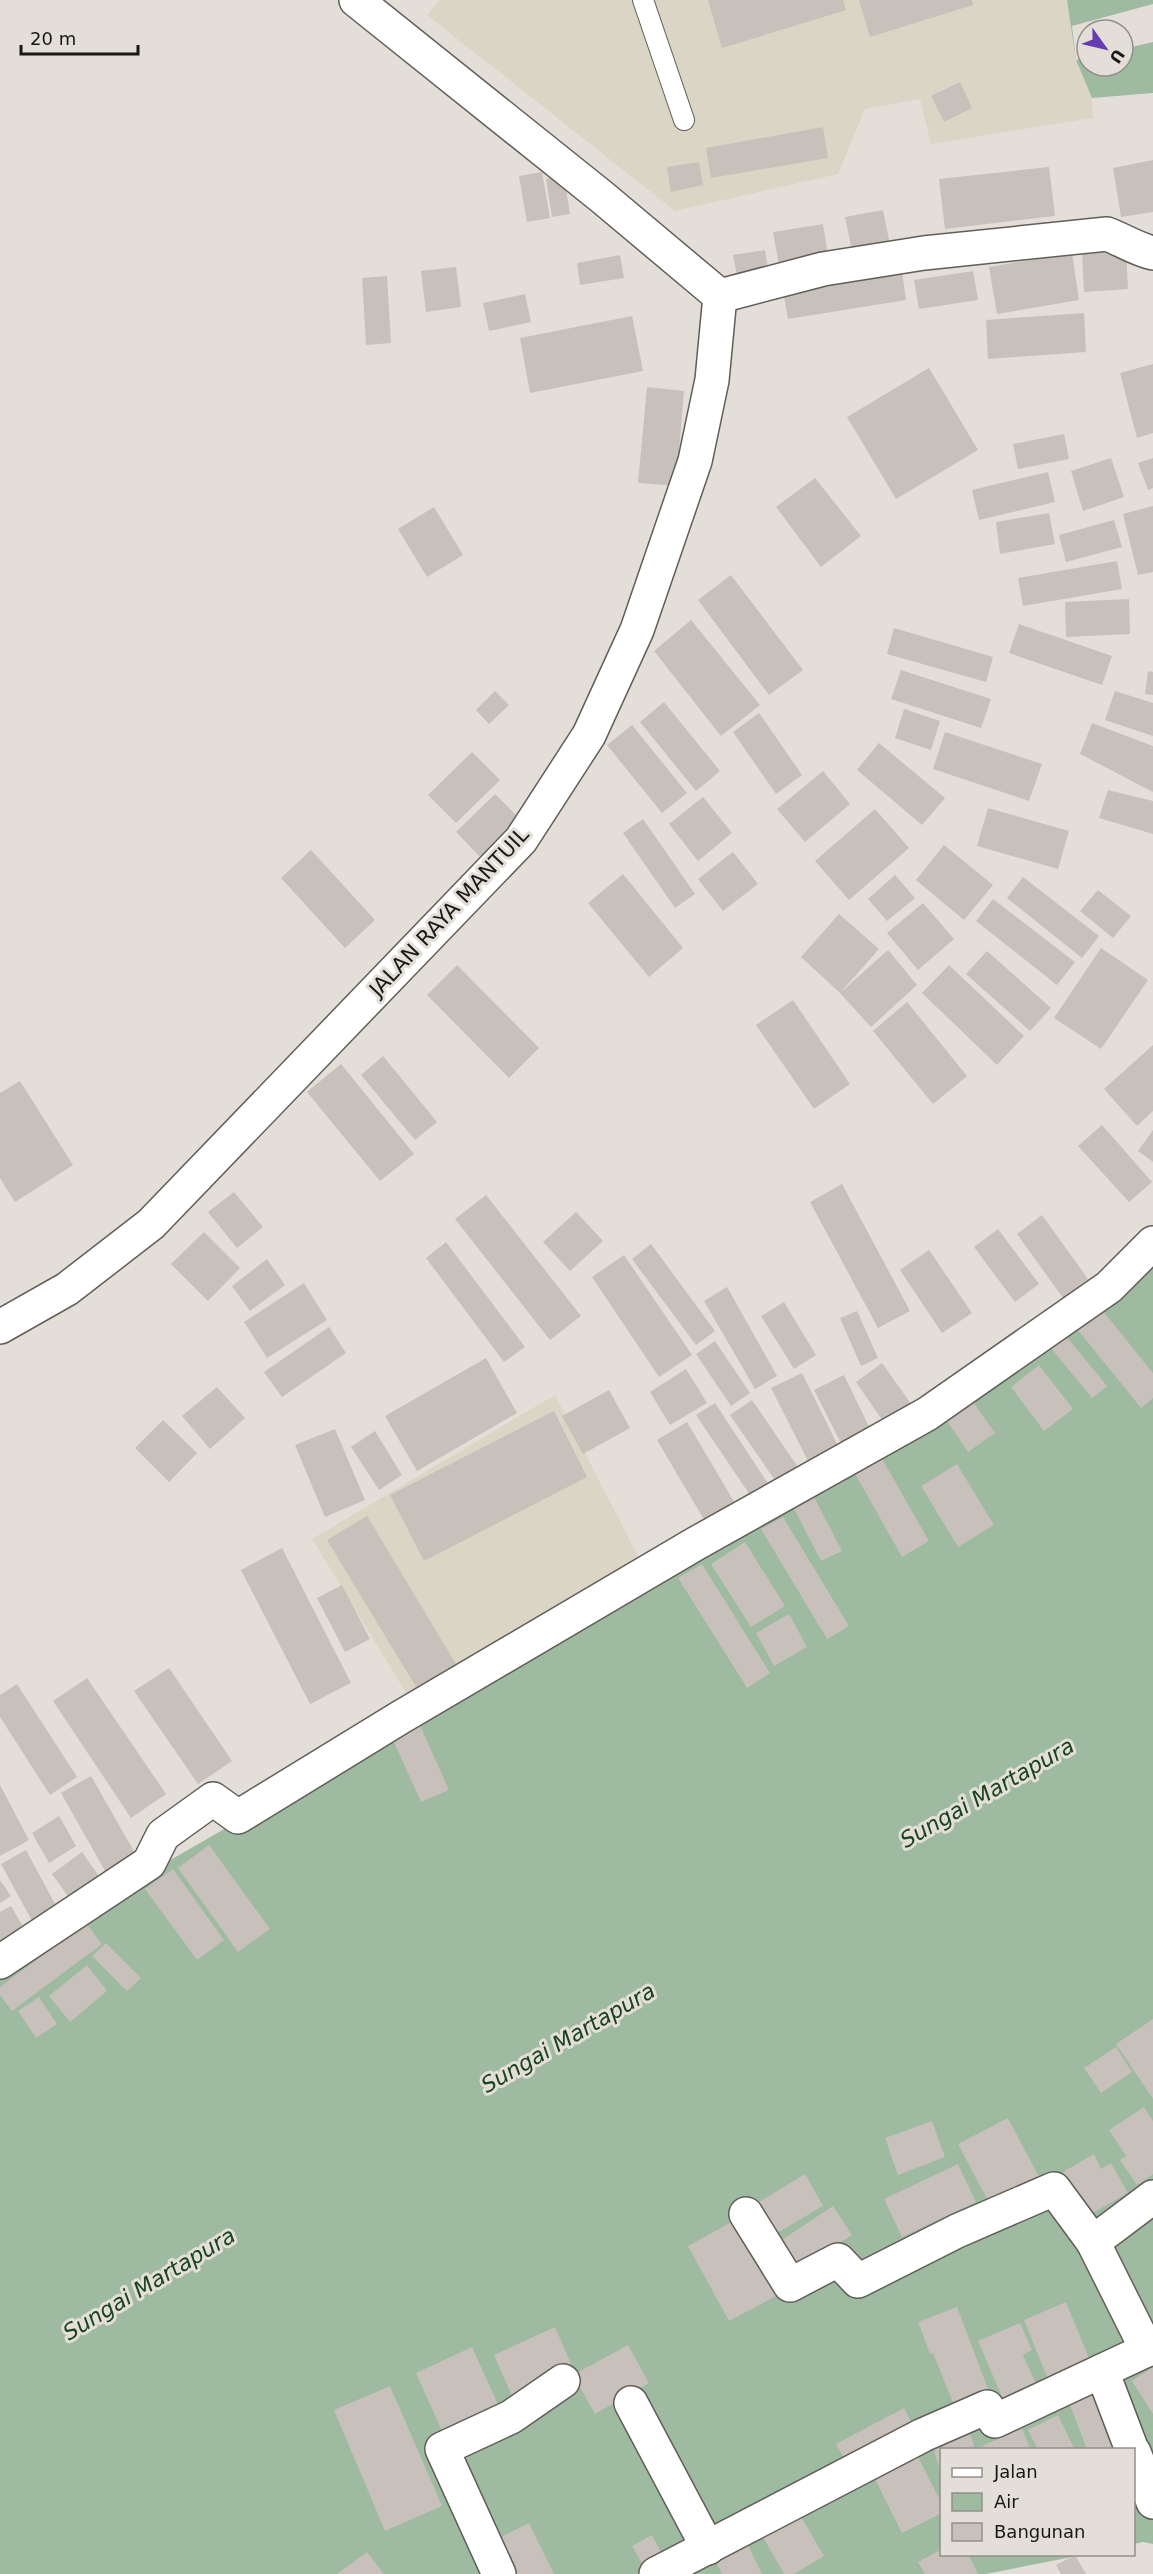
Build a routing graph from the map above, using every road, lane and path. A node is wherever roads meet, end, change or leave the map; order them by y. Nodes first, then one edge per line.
1 (356, 0) edge
2 (643, 0) edge
3 (684, 120) dead end
4 (1153, 253) edge
5 (720, 296) junction
6 (1153, 1242) edge
7 (0, 1327) edge
8 (0, 1962) edge
9 (1153, 2197) edge
10 (746, 2214) dead end
11 (1093, 2242) junction
12 (1150, 2349) edge
13 (1102, 2372) junction
14 (563, 2381) dead end
15 (631, 2403) dead end
16 (1132, 2448) edge
17 (1135, 2456) edge
18 (1153, 2502) edge
19 (708, 2548) junction
20 (499, 2574) edge
21 (656, 2574) edge

1 - 5 street
2 - 3 lane
4 - 5 street
5 - 7 street, JALAN RAYA MANTUIL
6 - 8 street
9 - 11 street
10 - 11 street
11 - 12 street
12 - 13 street
13 - 16 street
13 - 19 street
14 - 20 street
15 - 19 street
17 - 18 street
19 - 21 street

